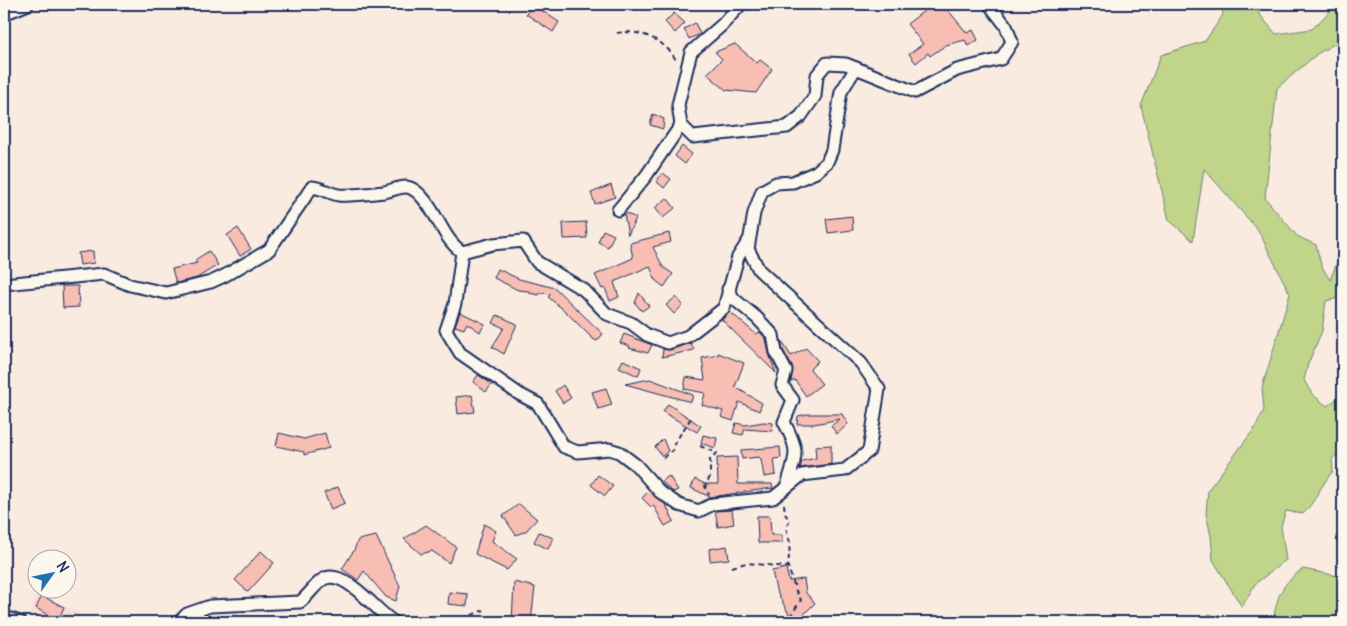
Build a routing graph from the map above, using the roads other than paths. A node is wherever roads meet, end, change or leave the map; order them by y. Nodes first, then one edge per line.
1 (28, 4) edge
2 (741, 4) edge
3 (989, 4) edge
4 (4, 14) edge
5 (856, 68) junction
6 (681, 125) junction
7 (618, 210) dead end
8 (750, 239) junction
9 (462, 252) junction
10 (4, 284) edge
11 (728, 289) junction
12 (786, 486) junction
13 (4, 616) edge
14 (20, 622) edge
15 (179, 622) edge
16 (394, 622) edge

1 - 4 street
2 - 6 street
3 - 5 street
5 - 6 street
5 - 8 street
6 - 7 street
8 - 11 street
8 - 12 street
9 - 10 street
9 - 11 street
9 - 12 street
11 - 12 street
13 - 14 street
15 - 16 street

